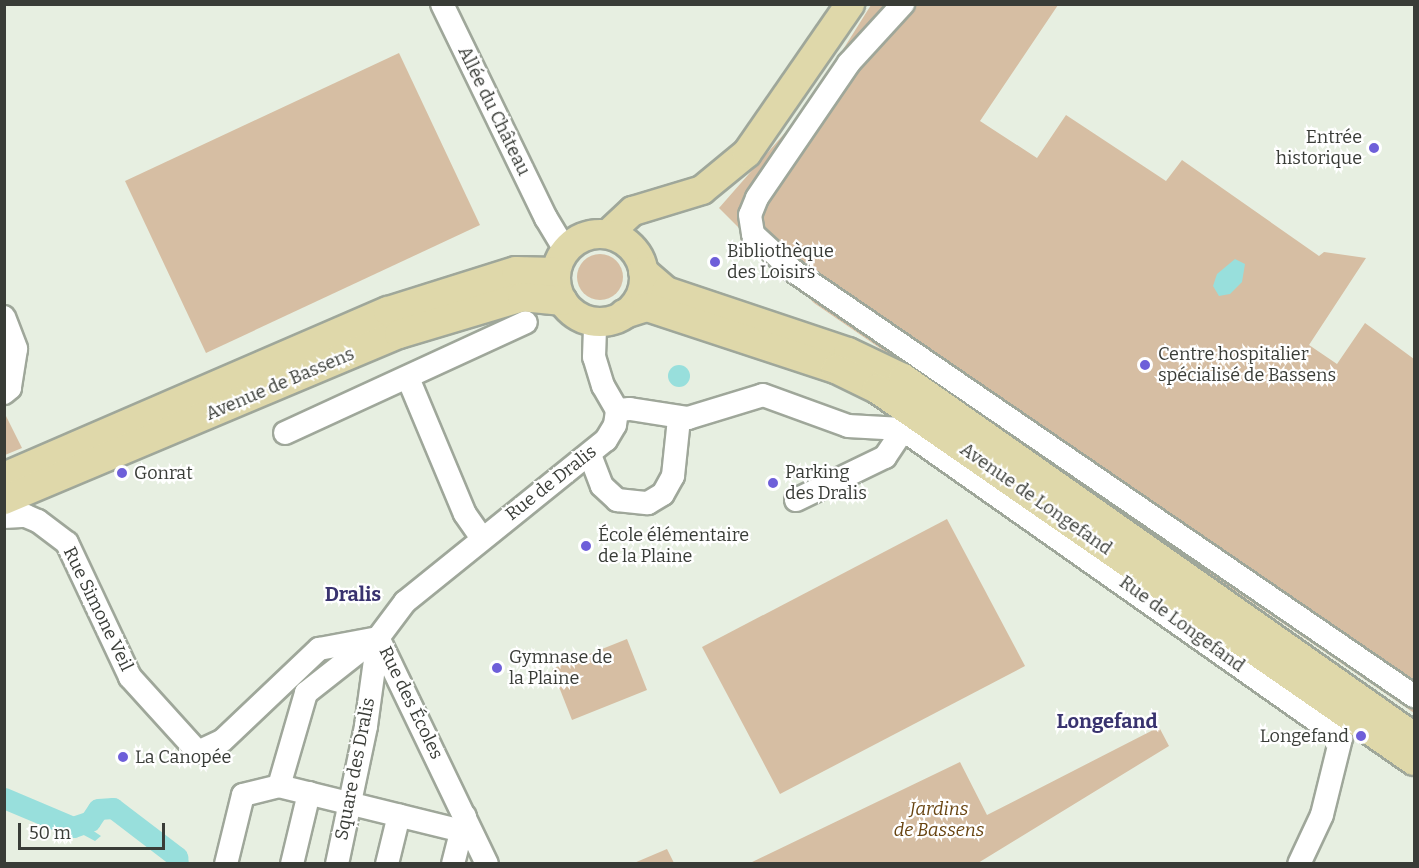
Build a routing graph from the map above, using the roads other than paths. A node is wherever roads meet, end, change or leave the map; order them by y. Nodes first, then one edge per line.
1 (441, 4) edge
2 (850, 4) edge
3 (903, 4) edge
4 (655, 207) junction
5 (608, 234) junction
6 (561, 261) junction
7 (639, 261) junction
8 (563, 301) junction
9 (624, 314) junction
10 (4, 317) edge
11 (595, 321) junction
12 (525, 322) dead end
13 (408, 378) junction
14 (4, 393) edge
15 (617, 410) junction
16 (679, 418) junction
17 (903, 430) junction
18 (285, 433) dead end
19 (590, 455) junction
20 (4, 477) edge
21 (4, 500) edge
22 (796, 500) dead end
23 (4, 517) edge
24 (481, 537) junction
25 (378, 638) junction
26 (1414, 696) edge
27 (1414, 737) edge
28 (1414, 761) edge
29 (279, 786) junction
30 (309, 793) junction
31 (350, 803) junction
32 (399, 815) junction
33 (464, 824) junction
34 (226, 864) edge
35 (292, 864) edge
36 (336, 864) edge
37 (387, 864) edge
38 (453, 864) edge
39 (487, 864) edge
40 (1299, 864) edge

1 - 6 street, Allée du Château
2 - 4 main road
3 - 26 street
4 - 5 main road
4 - 7 main road
5 - 6 main road
5 - 7 main road
6 - 8 main road
6 - 20 main road, Avenue de Bassens
7 - 9 main road
7 - 27 main road, Avenue de Longefand
8 - 11 main road
8 - 21 main road, Avenue de Bassens
9 - 11 main road
9 - 28 main road, Avenue de Longefand
10 - 14 street
11 - 15 street
12 - 13 street
13 - 18 street
13 - 24 street
15 - 16 street
15 - 19 street, Rue de Dralis
16 - 17 street
16 - 19 street
17 - 22 street
17 - 40 street, Rue de Longefand
19 - 24 street, Rue de Dralis
23 - 25 street, Rue Simone Veil
24 - 25 street, Rue des Écoles
25 - 29 street
25 - 31 street, Square des Dralis
25 - 33 street, Rue des Écoles
29 - 30 street
29 - 34 street
30 - 31 street
30 - 35 street
31 - 32 street
31 - 36 street, Square des Dralis
32 - 33 street
32 - 37 street
33 - 38 street
33 - 39 street, Rue des Écoles

